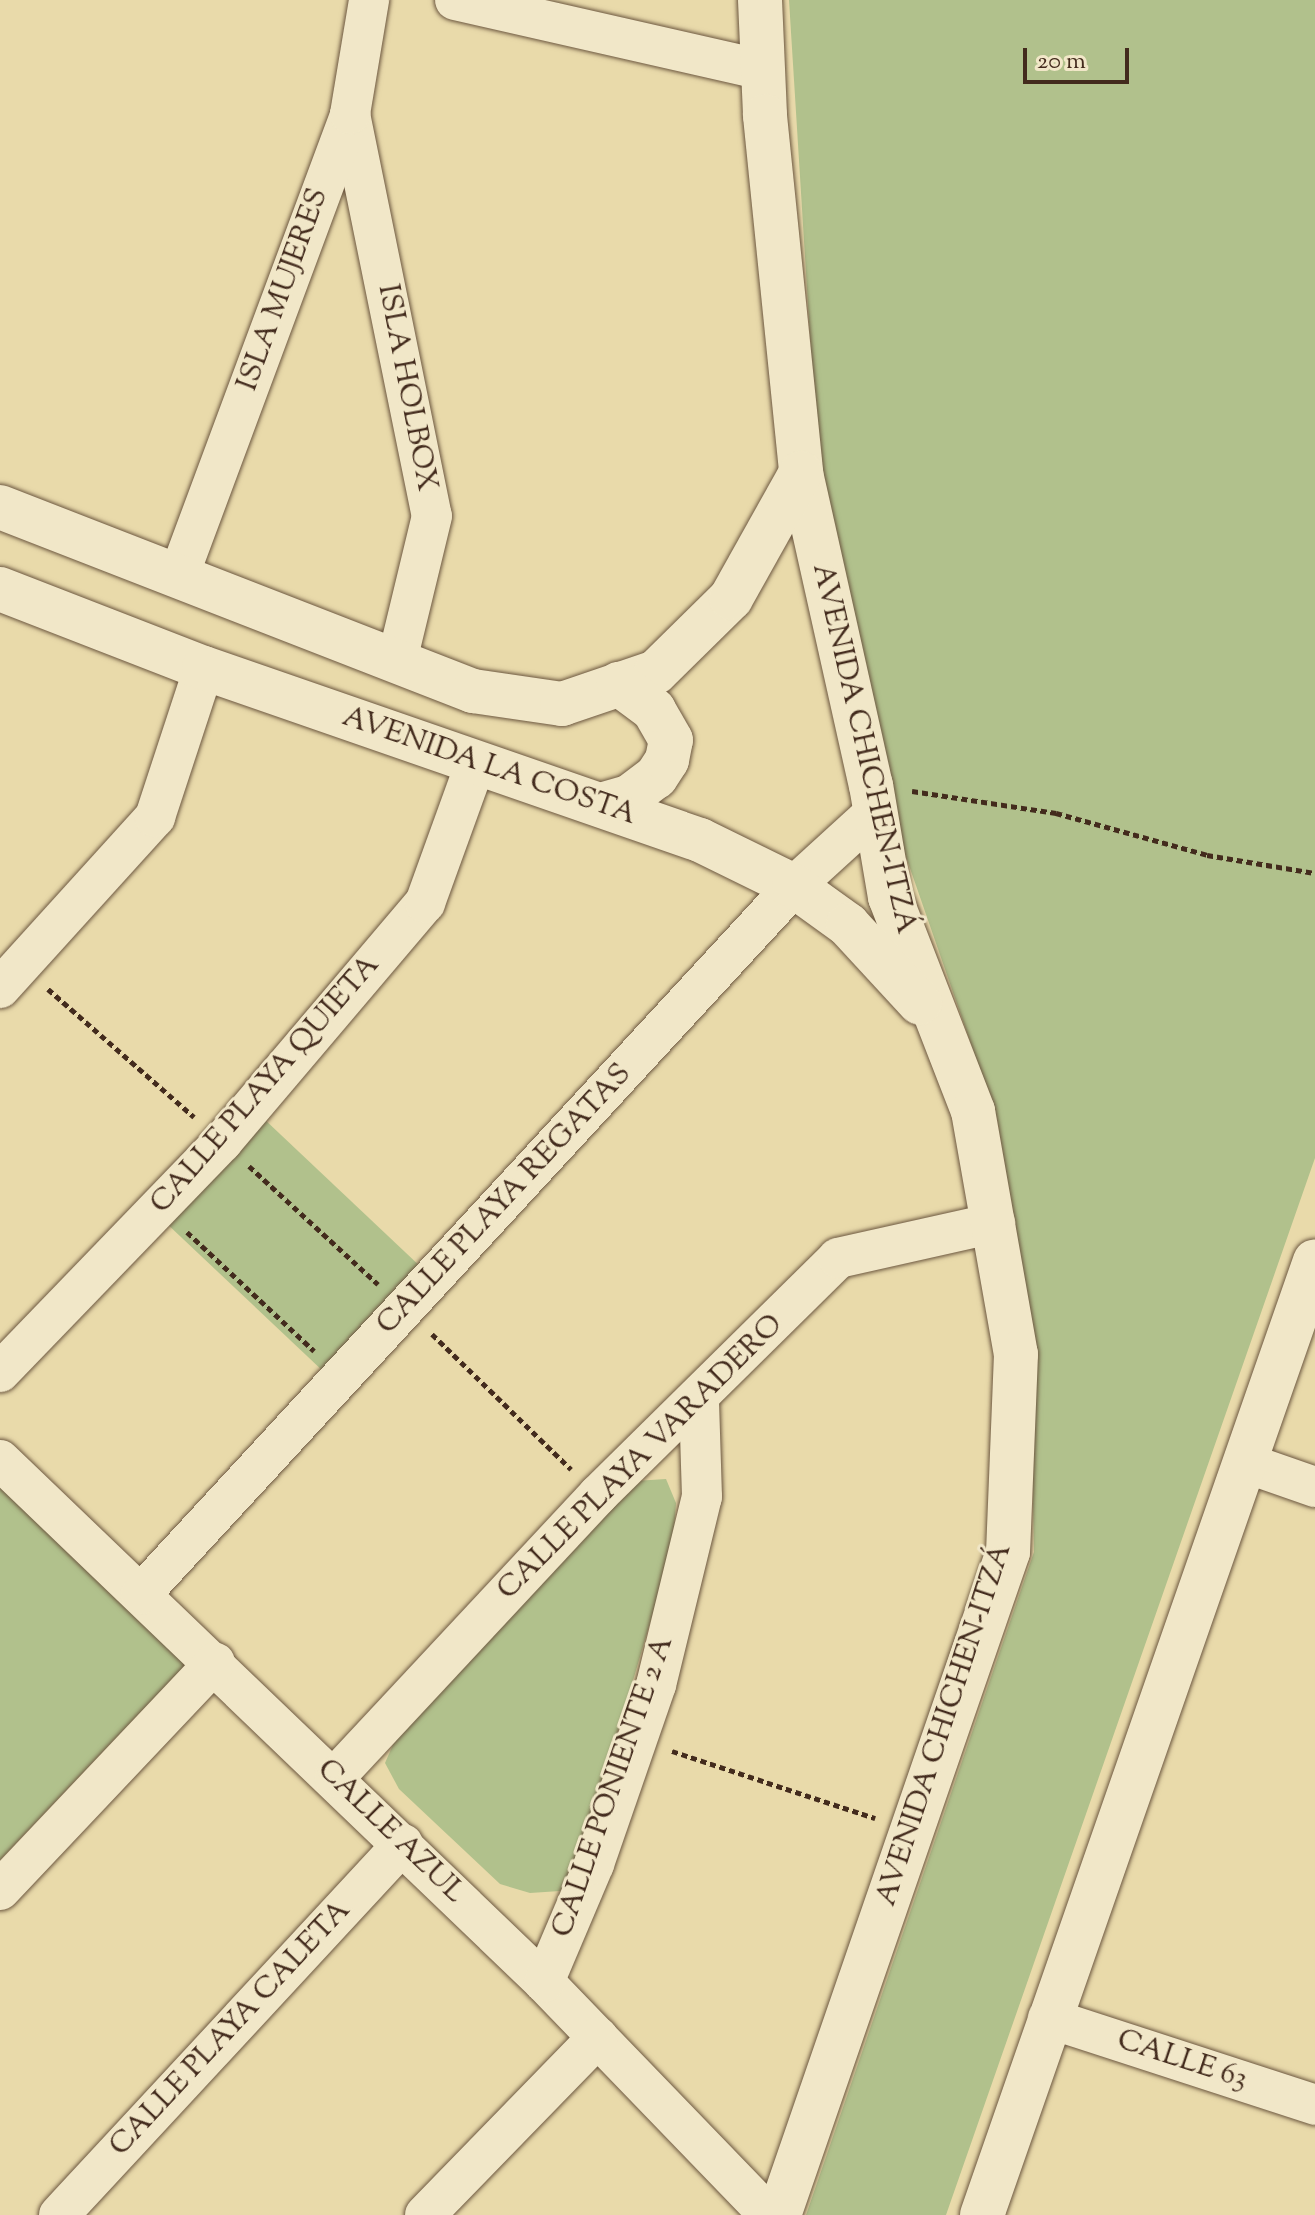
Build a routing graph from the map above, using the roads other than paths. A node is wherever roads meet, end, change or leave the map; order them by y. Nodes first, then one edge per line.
1 (369, 0) edge
2 (455, 0) edge
3 (760, 0) edge
4 (763, 70) junction
5 (350, 114) junction
6 (801, 473) junction
7 (0, 507) edge
8 (179, 575) junction
9 (0, 589) edge
10 (397, 661) junction
11 (204, 668) junction
12 (619, 684) junction
13 (476, 762) junction
14 (873, 798) junction
15 (601, 805) junction
16 (794, 886) junction
17 (10, 976) edge
18 (934, 1018) junction
19 (995, 1223) junction
20 (1315, 1261) edge
21 (0, 1372) edge
22 (699, 1401) junction
23 (0, 1460) edge
24 (1246, 1463) junction
25 (1315, 1487) edge
26 (141, 1594) junction
27 (215, 1663) junction
28 (335, 1777) junction
29 (403, 1844) junction
30 (0, 1890) edge
31 (544, 1982) junction
32 (1048, 2018) junction
33 (598, 2037) junction
34 (1315, 2105) edge
35 (463, 2175) junction
36 (59, 2215) edge
37 (425, 2215) edge
38 (451, 2215) edge
39 (769, 2215) edge
40 (779, 2215) edge
41 (982, 2215) edge

1 - 5 street, ISLA MUJERES
2 - 4 street
3 - 4 main road, AVENIDA CHICHEN-ITZÁ
4 - 6 main road, AVENIDA CHICHEN-ITZÁ
5 - 8 street, ISLA MUJERES
5 - 10 street, ISLA HOLBOX
6 - 12 main road
6 - 14 main road, AVENIDA CHICHEN-ITZÁ
7 - 8 main road
8 - 10 main road
9 - 11 main road, AVENIDA LA COSTA
10 - 12 main road
11 - 13 main road, AVENIDA LA COSTA
11 - 17 street
12 - 15 main road
13 - 15 main road, AVENIDA LA COSTA
13 - 21 street, CALLE PLAYA QUIETA
14 - 16 street, CALLE PLAYA REGATAS
14 - 18 main road, AVENIDA CHICHEN-ITZÁ
15 - 16 main road, AVENIDA LA COSTA
16 - 18 main road, AVENIDA LA COSTA
16 - 26 street, CALLE PLAYA REGATAS
18 - 19 main road, AVENIDA CHICHEN-ITZÁ
19 - 22 street, CALLE PLAYA VARADERO
19 - 40 main road, AVENIDA CHICHEN-ITZÁ
20 - 24 main road
22 - 28 street, CALLE PLAYA VARADERO
22 - 31 street, CALLE PONIENTE 2 A
23 - 26 street, CALLE AZUL
24 - 25 street
24 - 32 main road
26 - 27 street, CALLE AZUL
27 - 28 street, CALLE AZUL
27 - 30 street
28 - 29 street, CALLE AZUL
29 - 31 street, CALLE AZUL
29 - 36 street, CALLE PLAYA CALETA
31 - 33 street, CALLE AZUL
32 - 34 street, CALLE 63
32 - 41 main road
33 - 35 street
33 - 39 street, CALLE AZUL
35 - 37 street
35 - 38 street

